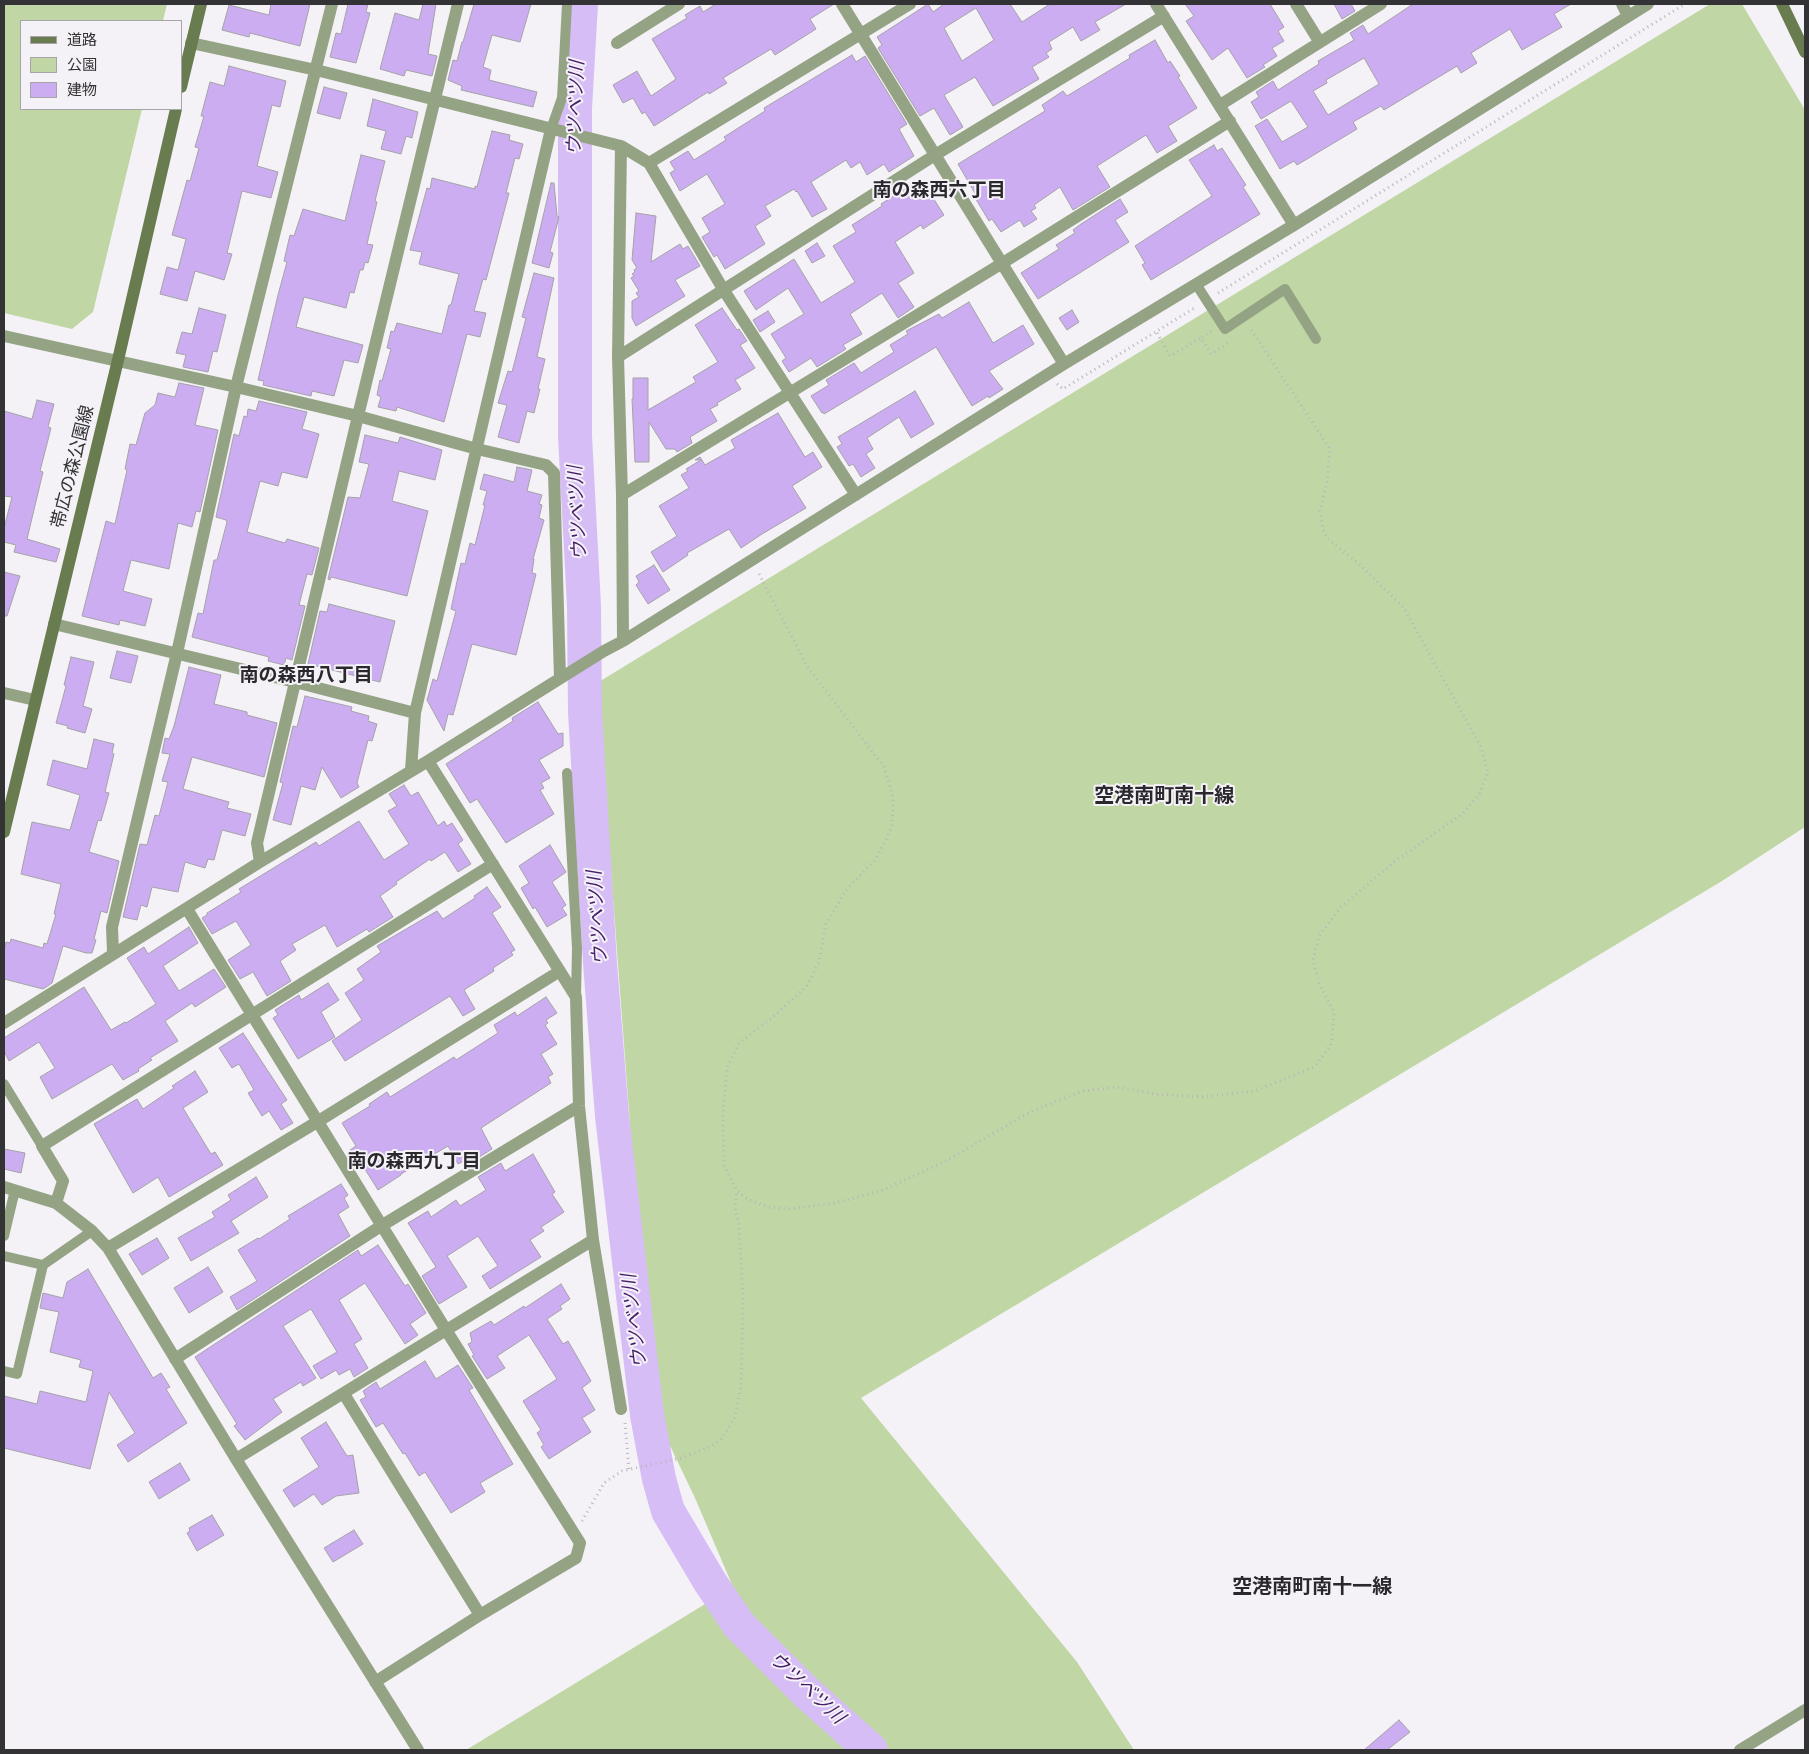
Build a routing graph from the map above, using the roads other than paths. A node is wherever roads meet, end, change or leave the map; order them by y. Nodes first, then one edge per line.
1 (201, 4) edge
2 (332, 4) edge
3 (458, 4) edge
4 (567, 4) edge
5 (679, 4) edge
6 (842, 4) edge
7 (910, 4) edge
8 (1156, 4) edge
9 (1296, 4) edge
10 (1381, 4) edge
11 (1622, 4) edge
12 (1648, 4) edge
13 (1782, 4) edge
14 (1164, 16) junction
15 (1628, 16) junction
16 (861, 34) junction
17 (1320, 41) junction
18 (191, 43) junction
19 (617, 43) dead end
20 (1805, 52) edge
21 (316, 70) junction
22 (182, 83) edge
23 (436, 99) junction
24 (1220, 105) junction
25 (176, 110) edge
26 (1230, 121) junction
27 (551, 129) junction
28 (621, 146) junction
29 (935, 155) junction
30 (649, 163) junction
31 (1294, 225) junction
32 (1001, 264) junction
33 (1196, 284) junction
34 (723, 289) junction
35 (4, 336) edge
36 (1316, 339) dead end
37 (618, 357) junction
38 (118, 360) junction
39 (1064, 364) junction
40 (236, 387) junction
41 (790, 391) junction
42 (358, 416) junction
43 (477, 448) junction
44 (622, 495) junction
45 (856, 495) junction
46 (54, 624) junction
47 (623, 641) junction
48 (177, 653) junction
49 (564, 676) junction
50 (295, 682) junction
51 (4, 693) edge
52 (35, 700) junction
53 (415, 713) junction
54 (428, 760) junction
55 (410, 770) junction
56 (567, 773) dead end
57 (6, 811) edge
58 (4, 832) edge
59 (260, 862) junction
60 (493, 864) junction
61 (187, 909) junction
62 (113, 953) junction
63 (560, 971) junction
64 (576, 996) junction
65 (253, 1015) junction
66 (4, 1023) edge
67 (4, 1084) edge
68 (579, 1106) junction
69 (317, 1122) junction
70 (42, 1146) junction
71 (9, 1188) edge
72 (56, 1202) junction
73 (381, 1226) junction
74 (92, 1231) junction
75 (4, 1236) edge
76 (593, 1240) junction
77 (108, 1248) junction
78 (4, 1256) edge
79 (43, 1265) junction
80 (446, 1330) junction
81 (175, 1359) junction
82 (4, 1371) edge
83 (344, 1394) junction
84 (621, 1408) road end
85 (236, 1459) junction
86 (480, 1615) junction
87 (375, 1682) junction
88 (1805, 1710) edge
89 (418, 1750) edge
90 (1740, 1750) edge

1 - 18 main road
2 - 21 street
3 - 23 street
4 - 27 lane
5 - 19 street
6 - 16 street
7 - 16 street
8 - 14 street
9 - 17 street
10 - 17 street
11 - 15 street
12 - 15 street
13 - 20 main road
14 - 24 street
14 - 29 street
15 - 31 street
16 - 29 street
16 - 30 street
17 - 24 street
18 - 21 street
18 - 22 main road
21 - 23 street
21 - 40 street
23 - 27 street
23 - 42 street
24 - 26 street
25 - 38 main road, 帯広の森公園線
26 - 31 street
26 - 32 street
27 - 28 street
27 - 43 street
28 - 30 street
28 - 37 street
29 - 32 street
29 - 34 street
30 - 34 street
31 - 33 street
32 - 39 street
32 - 41 street
33 - 36 lane
33 - 39 street
34 - 37 street
34 - 41 street
35 - 38 street
37 - 44 street
38 - 40 street
38 - 46 main road, 帯広の森公園線
39 - 45 street
40 - 42 street
40 - 48 street
41 - 44 street
41 - 45 street
42 - 43 street
42 - 50 street
43 - 49 street
43 - 53 street
44 - 47 street
45 - 47 street
46 - 48 street
46 - 52 main road, 帯広の森公園線
47 - 49 street
48 - 50 street
48 - 62 street
49 - 54 street
50 - 53 street
50 - 59 street
51 - 52 street
52 - 57 main road, 帯広の森公園線
53 - 55 street
54 - 55 street
54 - 60 street
55 - 59 street
56 - 64 lane
57 - 58 main road, 帯広の森公園線
59 - 61 street
60 - 63 street
60 - 65 street
61 - 62 street
61 - 65 street
62 - 66 street
63 - 64 street
63 - 69 street
64 - 68 street
65 - 69 street
65 - 70 street
67 - 70 lane
68 - 73 street
68 - 76 street
69 - 73 street
69 - 77 street
70 - 72 street
71 - 72 street
71 - 75 lane
72 - 74 street
73 - 80 street
73 - 81 street
74 - 77 street
74 - 79 lane
76 - 80 street
76 - 84 street
77 - 81 street
78 - 79 lane
79 - 82 lane
80 - 83 street
80 - 86 street
81 - 85 street
83 - 85 street
83 - 86 street
85 - 87 street
86 - 87 street
87 - 89 street
88 - 90 street

